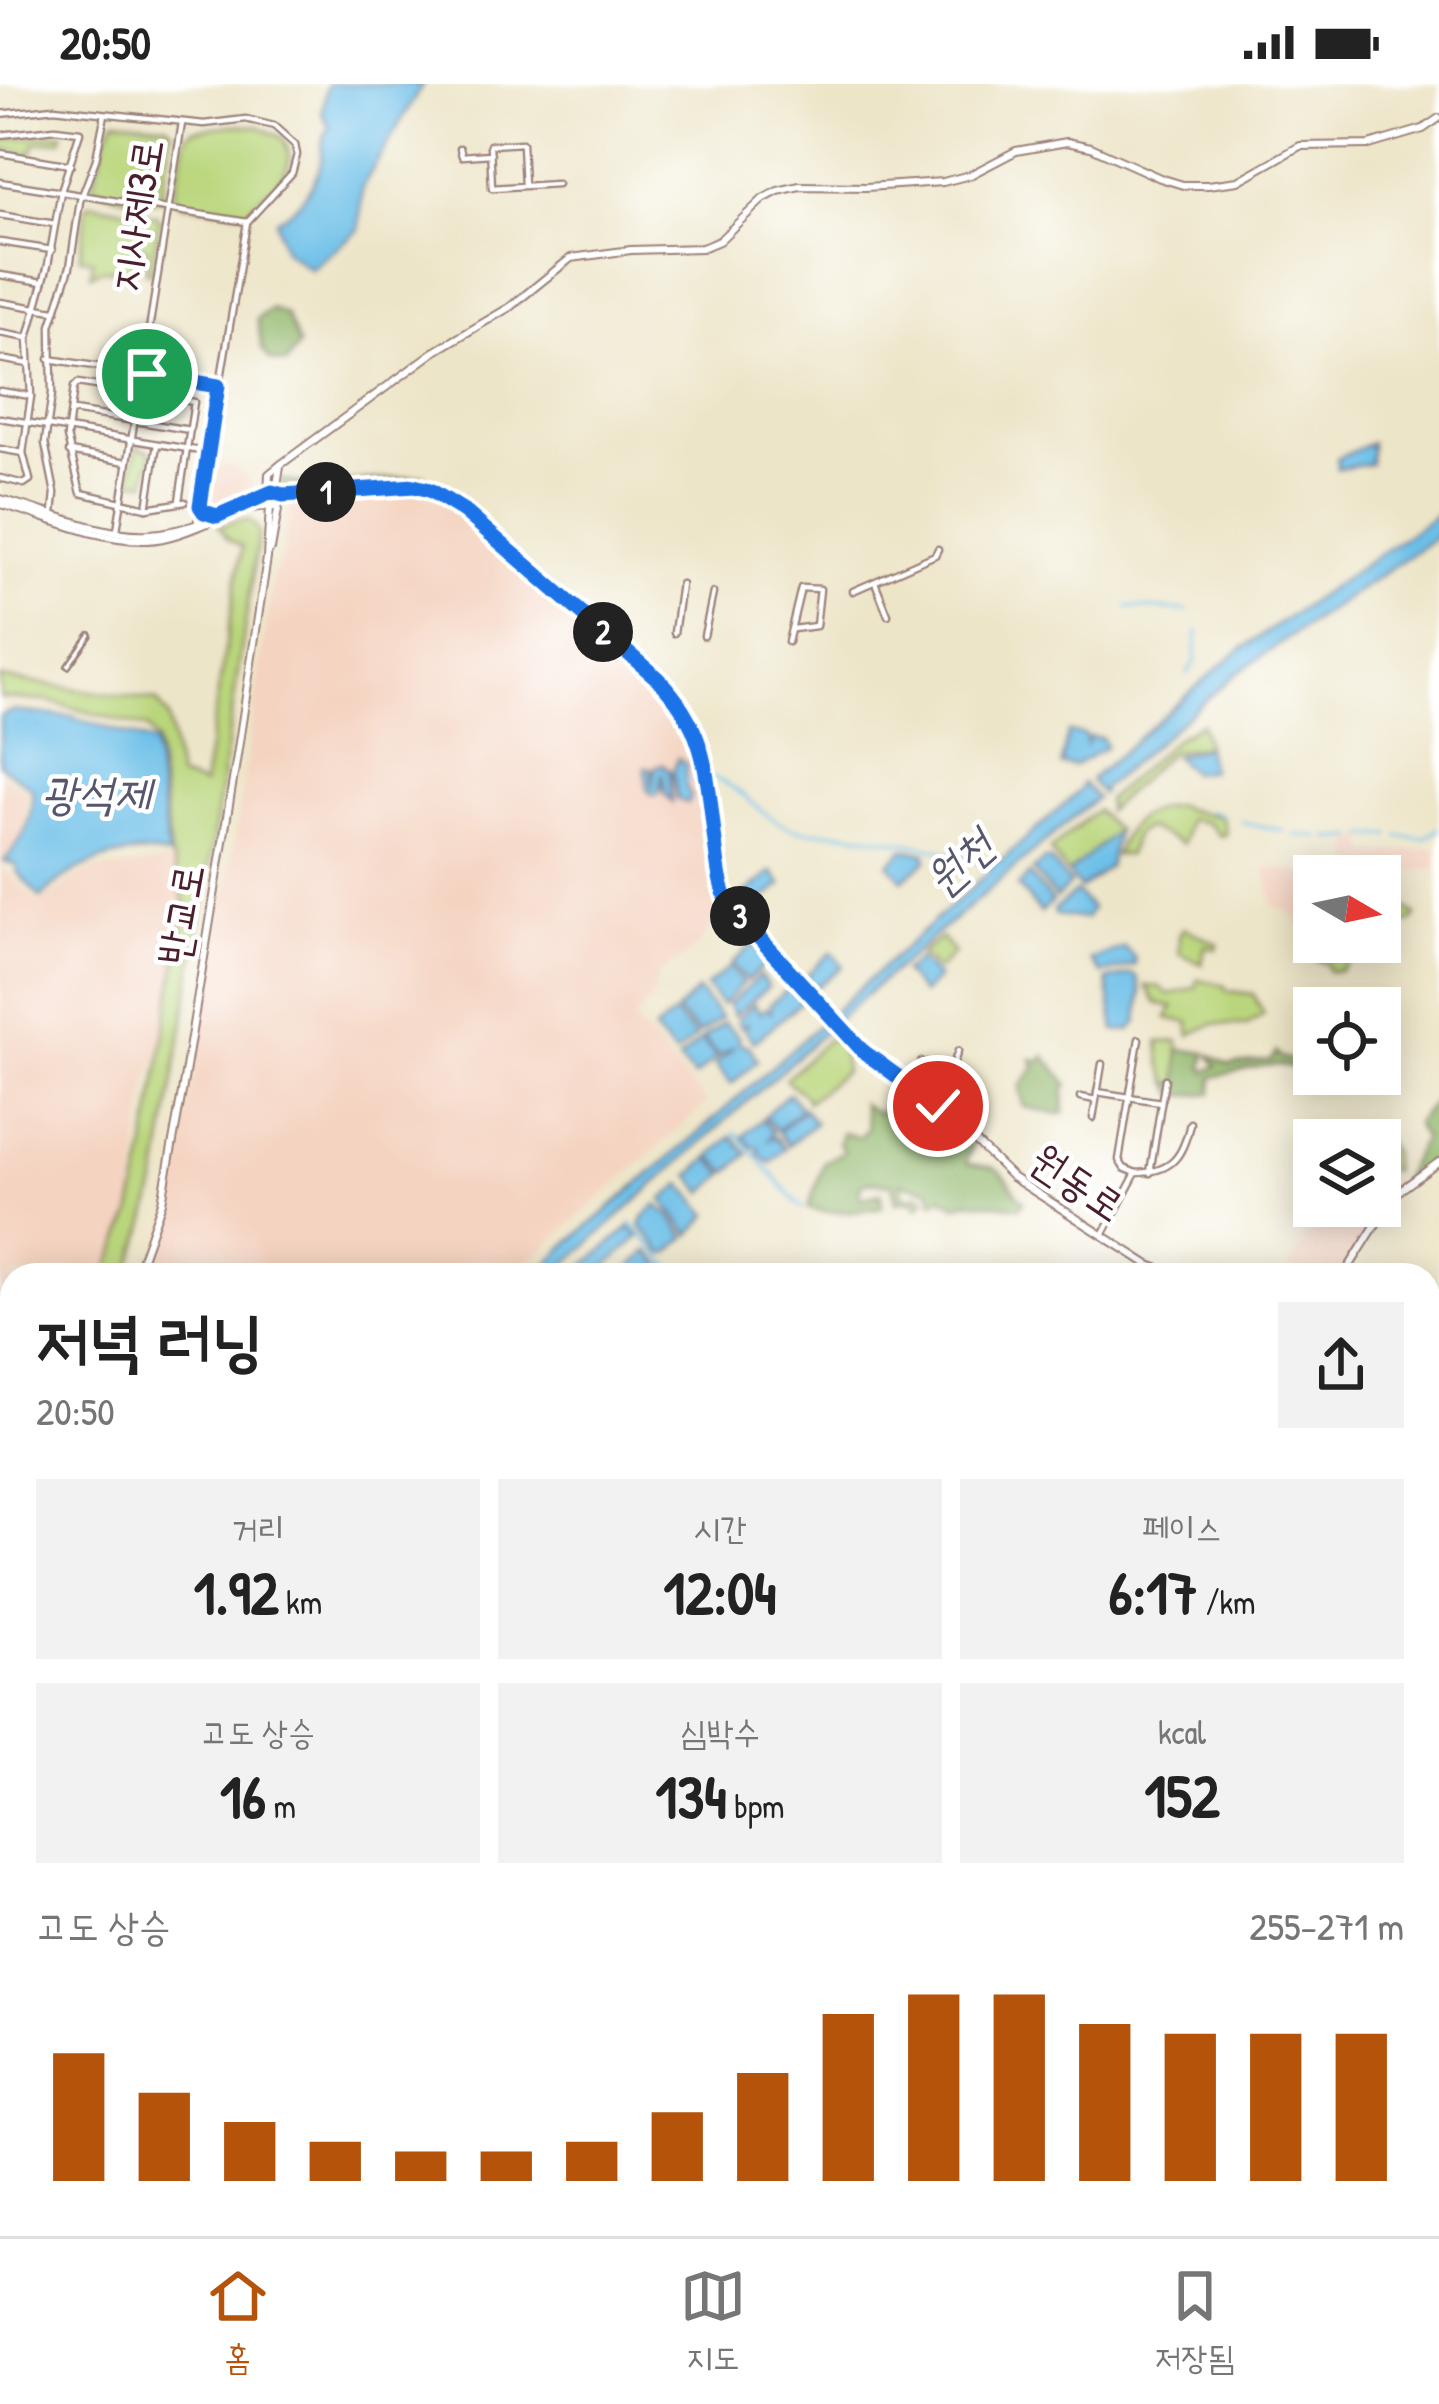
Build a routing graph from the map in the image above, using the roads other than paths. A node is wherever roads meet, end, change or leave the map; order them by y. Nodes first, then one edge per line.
1 (17, 112) junction
2 (0, 114) edge
3 (105, 114) junction
4 (1439, 118) edge
5 (182, 123) junction
6 (19, 132) junction
7 (0, 135) edge
8 (460, 148) dead end
9 (0, 153) edge
10 (491, 154) junction
11 (70, 165) junction
12 (0, 182) edge
13 (557, 184) dead end
14 (524, 186) junction
15 (61, 191) junction
16 (82, 195) junction
17 (167, 208) junction
18 (0, 215) edge
19 (247, 222) junction
20 (55, 224) junction
21 (0, 242) edge
22 (52, 250) junction
23 (0, 275) edge
24 (43, 282) junction
25 (0, 302) edge
26 (34, 307) junction
27 (54, 311) junction
28 (0, 333) edge
29 (28, 338) junction
30 (0, 359) edge
31 (49, 359) junction
32 (29, 364) junction
33 (140, 373) junction
34 (218, 386) junction
35 (0, 391) edge
36 (137, 392) junction
37 (31, 396) junction
38 (73, 411) junction
39 (0, 418) edge
40 (133, 421) junction
41 (27, 423) junction
42 (47, 425) junction
43 (69, 429) junction
44 (190, 430) junction
45 (130, 440) junction
46 (157, 444) junction
47 (0, 449) edge
48 (187, 449) junction
49 (69, 452) junction
50 (208, 452) junction
51 (23, 453) junction
52 (127, 462) junction
53 (0, 478) edge
54 (273, 499) junction
55 (0, 501) edge
56 (120, 504) junction
57 (200, 506) junction
58 (147, 508) junction
59 (254, 508) junction
60 (52, 516) junction
61 (217, 516) junction
62 (197, 523) junction
63 (117, 530) junction
64 (270, 530) junction
65 (938, 549) dead end
66 (267, 558) junction
67 (875, 582) junction
68 (681, 584) dead end
69 (853, 591) dead end
70 (713, 592) dead end
71 (888, 614) dead end
72 (793, 629) junction
73 (674, 633) dead end
74 (90, 634) dead end
75 (704, 636) dead end
76 (788, 642) dead end
77 (68, 667) dead end
78 (1139, 1039) dead end
79 (958, 1051) dead end
80 (921, 1062) dead end
81 (1102, 1064) dead end
82 (952, 1070) junction
83 (1165, 1078) dead end
84 (1097, 1096) junction
85 (1130, 1096) junction
86 (1080, 1097) dead end
87 (1161, 1102) junction
88 (938, 1106) junction
89 (1093, 1118) dead end
90 (1190, 1123) dead end
91 (1439, 1162) edge
92 (1136, 1173) junction
93 (1150, 1173) junction
94 (1103, 1235) junction
95 (140, 1263) edge
96 (1146, 1263) edge
97 (1352, 1263) edge

1 - 2 street
1 - 3 street
1 - 6 street
3 - 5 street
3 - 16 street
4 - 54 street
5 - 17 street, 지사제3로
5 - 19 street
6 - 7 street
6 - 11 street
8 - 10 street
9 - 11 street
10 - 14 street
10 - 14 street
11 - 15 street
12 - 15 street
13 - 14 street
15 - 16 street
15 - 20 street
16 - 17 street
16 - 27 street
17 - 19 street
17 - 33 street, 지사제3로
18 - 20 street
19 - 34 street
20 - 22 street
21 - 22 street
22 - 24 street
23 - 24 street
24 - 26 street
25 - 26 street
26 - 27 street
26 - 29 street
27 - 31 street
28 - 29 street
29 - 32 street
30 - 32 street
31 - 33 street
31 - 42 street
32 - 37 street
33 - 34 street
33 - 36 street, 지사제3로
34 - 50 street
35 - 37 street
36 - 38 street
36 - 40 street, 지사제3로
36 - 44 street
37 - 41 street
38 - 40 street
38 - 43 street
39 - 41 street
40 - 44 street
40 - 45 street, 지사제3로
41 - 42 street
41 - 51 street
42 - 43 street
42 - 60 street
43 - 45 street
43 - 49 street
44 - 48 street
45 - 46 street
45 - 52 street, 지사제3로
46 - 48 street
46 - 58 street
47 - 51 street
48 - 50 street
48 - 58 street
49 - 52 street
49 - 56 street
50 - 57 street
51 - 53 street
52 - 56 street, 지사제3로
54 - 59 street
54 - 61 street
54 - 64 street, 반교로
54 - 66 street, 반교로
54 - 88 street, 원동로
55 - 60 street
56 - 58 street
56 - 63 street, 지사제3로
57 - 61 street
57 - 62 street
59 - 60 street
59 - 64 street
60 - 63 street
61 - 62 street
62 - 63 street
64 - 66 street, 반교로
65 - 67 street
66 - 95 street, 반교로
67 - 69 street
67 - 71 street
68 - 73 street
70 - 75 street
72 - 72 street
72 - 76 street
74 - 77 street
78 - 85 street
79 - 82 street
80 - 82 street
81 - 84 street
82 - 88 street
83 - 87 street
84 - 85 street
84 - 86 street
84 - 89 street
85 - 87 street
85 - 92 street
87 - 93 street
88 - 94 street, 원동로
90 - 93 street
91 - 97 street
92 - 93 street
92 - 94 street
94 - 96 street, 원동로

